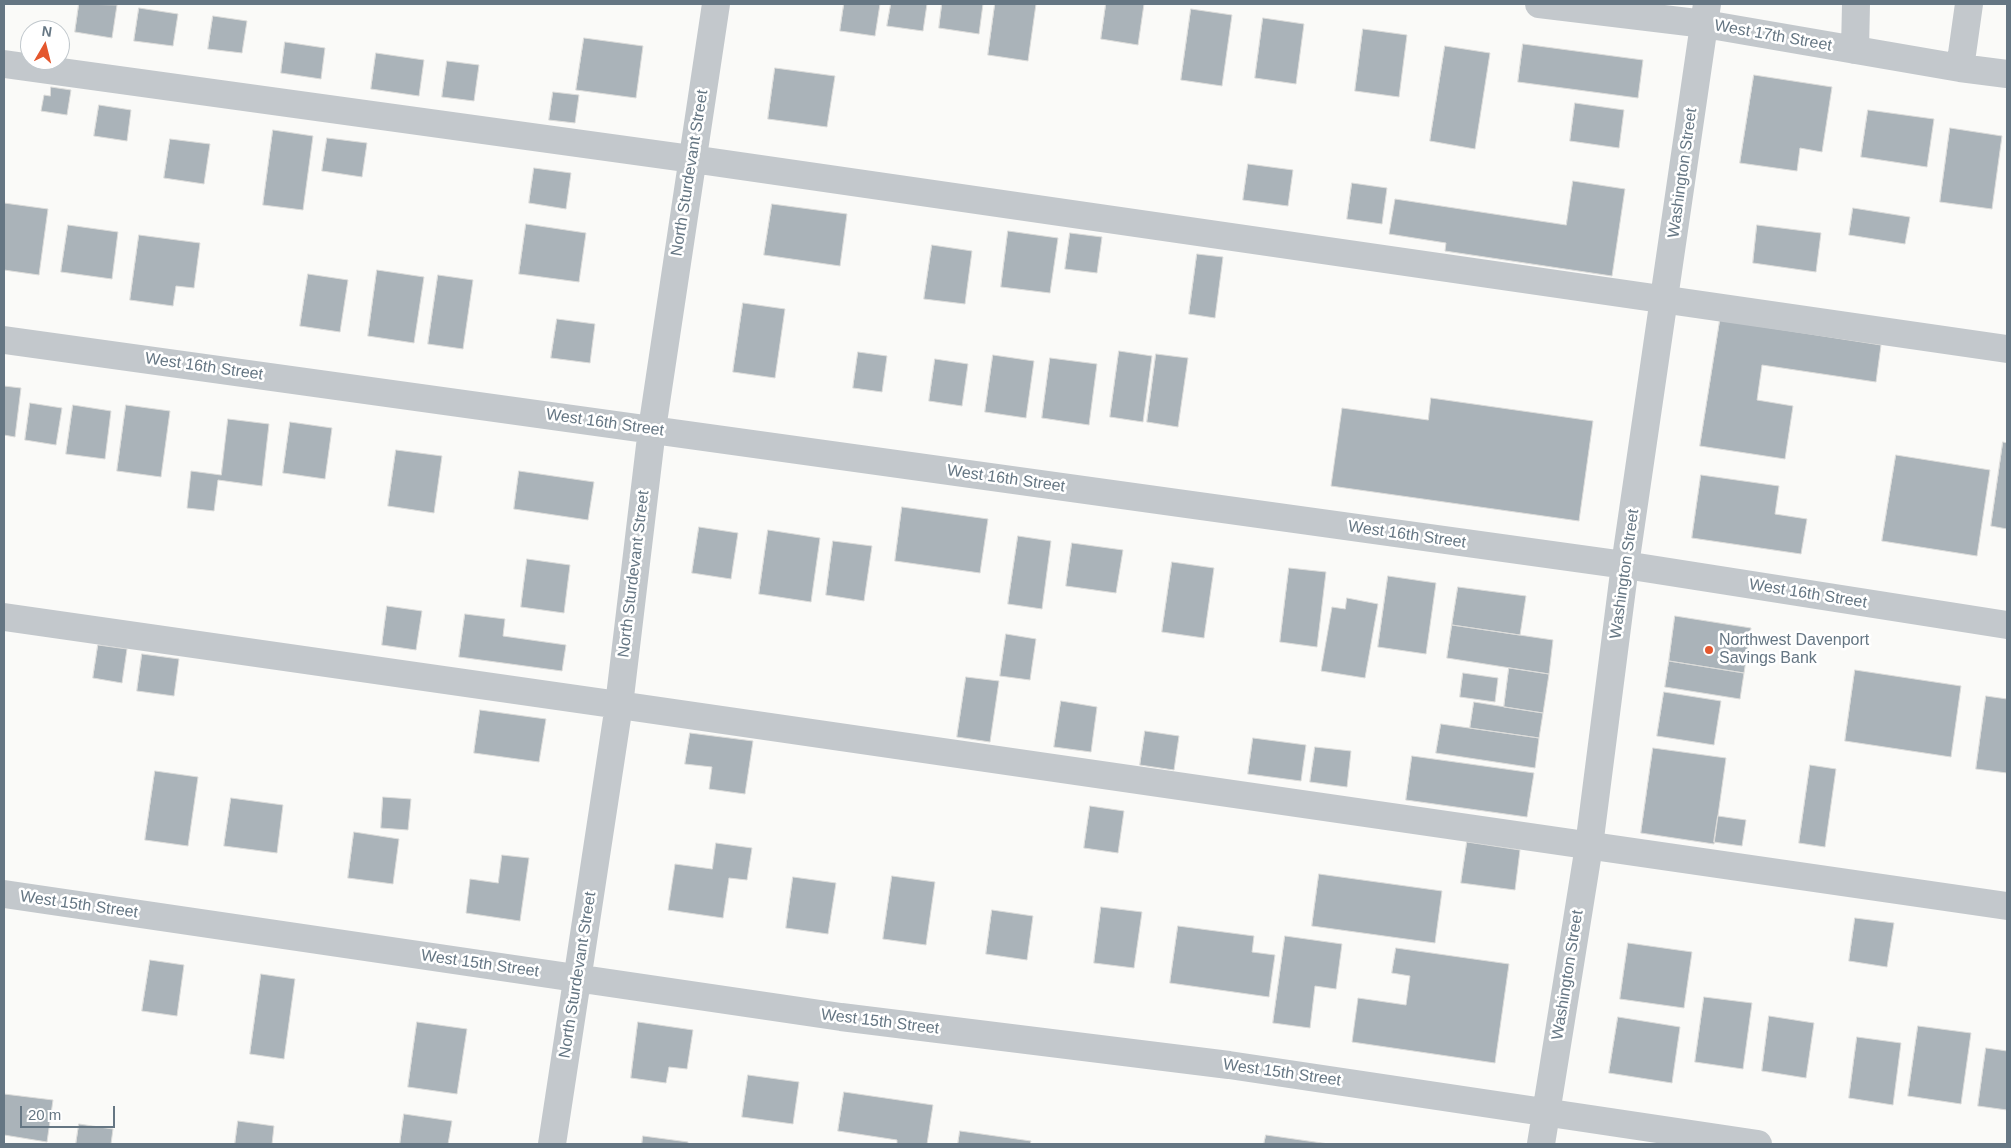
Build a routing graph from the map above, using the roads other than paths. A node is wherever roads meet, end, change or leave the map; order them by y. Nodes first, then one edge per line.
1 (716, 4) edge
2 (1538, 4) edge
3 (1856, 4) edge
4 (1970, 4) edge
5 (1706, 14) edge
6 (1855, 50) junction
7 (4, 64) edge
8 (1960, 68) junction
9 (2007, 74) edge
10 (692, 160) junction
11 (1664, 298) junction
12 (4, 340) edge
13 (2007, 349) edge
14 (652, 429) junction
15 (1625, 565) junction
16 (4, 618) edge
17 (2007, 624) edge
18 (619, 705) junction
19 (1589, 846) junction
20 (4, 894) edge
21 (2007, 906) edge
22 (577, 979) junction
23 (1546, 1112) junction
24 (552, 1144) edge
25 (1541, 1144) edge
26 (1758, 1144) edge

1 - 10 street, North Sturdevant Street
2 - 5 street, West 17th Street
3 - 6 street
4 - 8 street
5 - 6 street, West 17th Street
5 - 11 street, Washington Street
6 - 8 street, West 17th Street
7 - 10 street
8 - 9 street, West 17th Street
10 - 11 street
10 - 14 street, North Sturdevant Street
11 - 13 street
11 - 15 street, Washington Street
12 - 14 street, West 16th Street
14 - 15 street, West 16th Street
14 - 18 street, North Sturdevant Street
15 - 17 street, West 16th Street
15 - 19 street, Washington Street
16 - 18 street
18 - 19 street
18 - 22 street, North Sturdevant Street
19 - 21 street
19 - 23 street, Washington Street
20 - 22 street, West 15th Street
22 - 23 street, West 15th Street
22 - 24 street, North Sturdevant Street
23 - 25 street, Washington Street
23 - 26 street, West 15th Street

